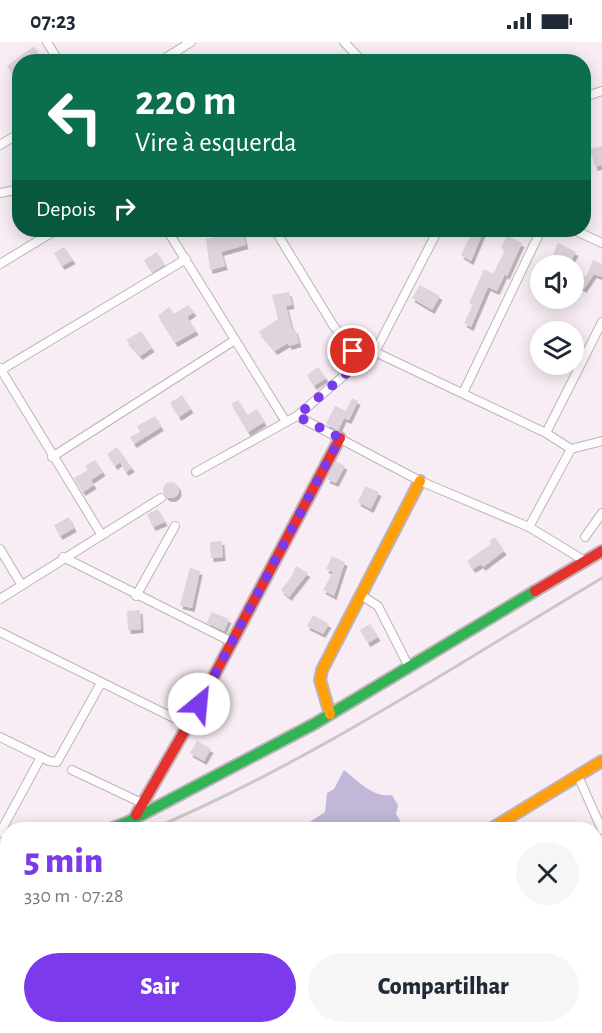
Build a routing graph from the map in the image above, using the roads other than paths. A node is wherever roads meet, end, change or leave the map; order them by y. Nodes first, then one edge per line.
1 (191, 42) edge
2 (344, 42) edge
3 (172, 54) edge
4 (355, 54) edge
5 (44, 237) edge
6 (171, 237) edge
7 (279, 237) edge
8 (434, 237) edge
9 (538, 237) edge
10 (186, 260) junction
11 (0, 264) edge
12 (602, 322) edge
13 (235, 340) junction
14 (353, 351) junction
15 (375, 352) junction
16 (0, 369) edge
17 (463, 393) junction
18 (297, 416) junction
19 (286, 422) junction
20 (546, 433) junction
21 (340, 438) junction
22 (602, 441) edge
23 (571, 449) junction
24 (52, 457) junction
25 (196, 472) dead end
26 (420, 481) junction
27 (161, 498) dead end
28 (602, 513) edge
29 (175, 526) dead end
30 (529, 527) junction
31 (101, 534) junction
32 (585, 537) dead end
33 (0, 549) edge
34 (602, 551) edge
35 (63, 558) junction
36 (585, 561) junction
37 (21, 584) junction
38 (361, 595) junction
39 (136, 596) junction
40 (0, 599) edge
41 (0, 632) edge
42 (232, 642) junction
43 (409, 667) junction
44 (101, 683) junction
45 (330, 714) junction
46 (188, 725) junction
47 (0, 737) edge
48 (41, 757) junction
49 (602, 761) edge
50 (72, 770) dead end
51 (578, 776) junction
52 (144, 804) junction
53 (134, 818) junction
54 (6, 822) edge
55 (125, 822) edge
56 (502, 822) edge
57 (598, 822) edge

1 - 3 street
2 - 4 street
5 - 11 street
6 - 10 street
7 - 14 street
8 - 15 street
9 - 17 street
10 - 13 street
10 - 16 street
12 - 20 street
13 - 19 street
13 - 24 street
14 - 15 street
14 - 18 street
15 - 17 street
16 - 24 street
17 - 20 street
18 - 19 street
18 - 21 street
19 - 25 street
20 - 23 street
21 - 26 street
21 - 42 street
22 - 23 street
23 - 30 street
24 - 31 street
26 - 30 street
26 - 38 street
27 - 31 street
28 - 32 street
29 - 39 street
30 - 36 street
31 - 35 street
33 - 37 street
34 - 36 street
35 - 37 street
35 - 39 street
36 - 43 street
37 - 40 street
38 - 43 street
38 - 45 street
39 - 42 street
41 - 44 street
42 - 46 street
43 - 45 street
44 - 46 street
44 - 48 street
45 - 53 street
46 - 52 street
47 - 48 street
48 - 54 street
49 - 51 street
50 - 52 street
51 - 56 street
51 - 57 street
52 - 53 street
53 - 55 street

